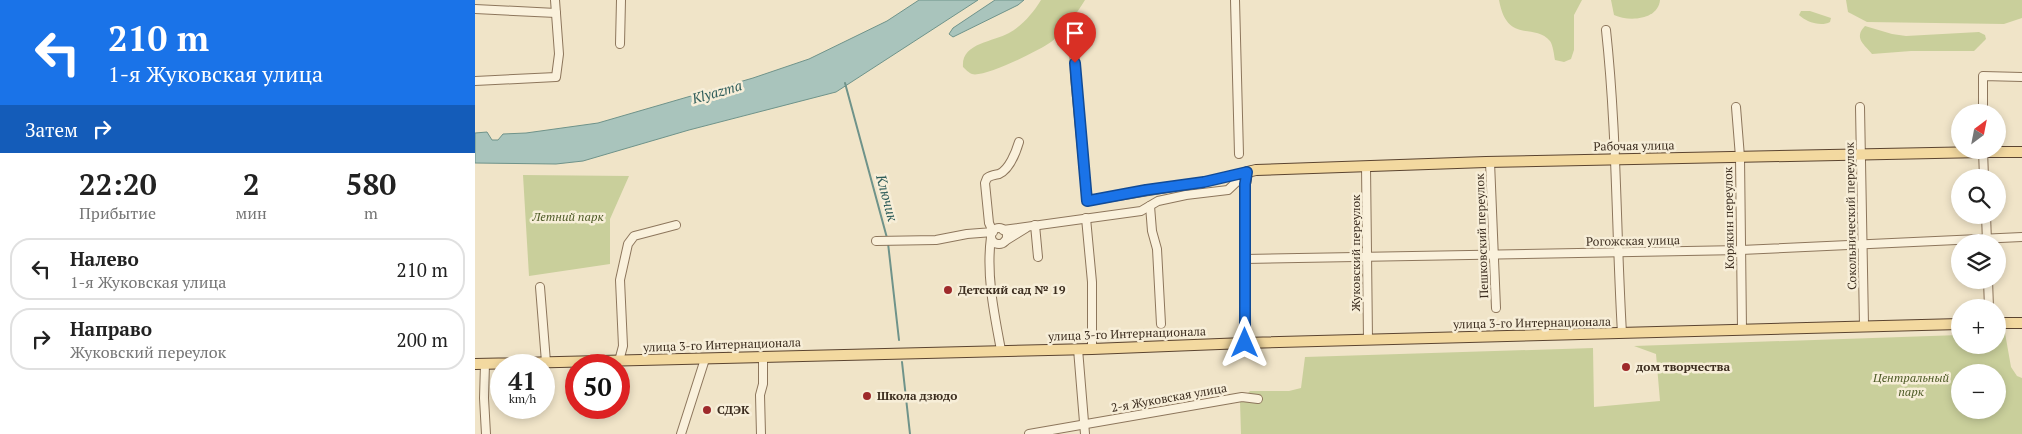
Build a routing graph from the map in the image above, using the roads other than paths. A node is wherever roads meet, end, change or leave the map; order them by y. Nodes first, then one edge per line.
1 (555, 0) edge
2 (621, 0) edge
3 (1235, 0) edge
4 (475, 10) edge
5 (556, 13) junction
6 (1606, 30) dead end
7 (1074, 35) dead end
8 (620, 44) dead end
9 (2022, 77) edge
10 (475, 81) edge
11 (1983, 104) edge
12 (1736, 107) dead end
13 (1860, 107) dead end
14 (1019, 142) dead end
15 (1951, 152) edge
16 (2006, 152) edge
17 (2022, 152) edge
18 (1239, 154) dead end
19 (1862, 155) junction
20 (1740, 157) junction
21 (1613, 159) junction
22 (1490, 162) junction
23 (1366, 166) junction
24 (1247, 172) junction
25 (1150, 206) junction
26 (1086, 218) junction
27 (676, 225) dead end
28 (1033, 225) junction
29 (1003, 230) junction
30 (992, 234) junction
31 (2022, 237) edge
32 (2006, 238) edge
33 (876, 241) dead end
34 (1951, 241) edge
35 (1001, 242) junction
36 (1863, 245) junction
37 (1741, 250) junction
38 (990, 251) junction
39 (1617, 252) junction
40 (1494, 255) junction
41 (1038, 257) dead end
42 (1366, 258) junction
43 (1245, 259) junction
44 (540, 287) dead end
45 (1496, 308) dead end
46 (2006, 323) edge
47 (2022, 323) edge
48 (1161, 324) dead end
49 (1951, 324) edge
50 (1864, 325) junction
51 (1743, 328) junction
52 (1622, 334) junction
53 (1368, 340) junction
54 (1245, 343) junction
55 (1079, 349) junction
56 (1091, 349) junction
57 (1001, 350) junction
58 (545, 354) edge
59 (621, 354) edge
60 (763, 357) junction
61 (705, 358) junction
62 (630, 360) edge
63 (480, 364) edge
64 (1258, 399) dead end
65 (1084, 425) junction
66 (486, 434) edge
67 (681, 434) edge
68 (761, 434) edge
69 (1029, 434) edge
70 (1085, 434) edge

1 - 5 street
2 - 8 street
3 - 18 street
4 - 5 street
5 - 10 street
6 - 21 street
7 - 24 street
9 - 11 street
12 - 20 street, Корякин переулок
13 - 19 street, Сокольнический переулок
14 - 30 street
15 - 19 main road, Рабочая улица
16 - 17 main road, Рабочая улица
19 - 20 main road, Рабочая улица
19 - 36 street, Сокольнический переулок
20 - 21 main road, Рабочая улица
20 - 37 street, Корякин переулок
21 - 22 main road, Рабочая улица
21 - 39 street
22 - 23 main road, Рабочая улица
22 - 40 street, Пешковский переулок
23 - 24 main road, Рабочая улица
23 - 42 street, Жуковский переулок
24 - 25 street
24 - 43 main road
25 - 26 street
25 - 48 street
26 - 28 street
26 - 56 street
27 - 59 street
28 - 29 street
28 - 35 street
28 - 41 street
29 - 30 street
29 - 35 street
30 - 33 street
30 - 35 street
30 - 38 street
31 - 32 street, Рогожская улица
34 - 36 street, Рогожская улица
35 - 38 street
36 - 37 street, Рогожская улица
36 - 50 street, Сокольнический переулок
37 - 39 street, Рогожская улица
37 - 51 street, Корякин переулок
38 - 57 street
39 - 40 street, Рогожская улица
39 - 52 street
40 - 42 street, Рогожская улица
40 - 45 street, Пешковский переулок
42 - 43 street, Рогожская улица
42 - 53 street, Жуковский переулок
43 - 54 main road
44 - 58 street
46 - 47 main road
49 - 50 main road, улица 3-го Интернационала
50 - 51 main road, улица 3-го Интернационала
51 - 52 main road, улица 3-го Интернационала
52 - 53 main road, улица 3-го Интернационала
53 - 54 main road, улица 3-го Интернационала
54 - 56 main road, улица 3-го Интернационала
55 - 56 main road, улица 3-го Интернационала
55 - 57 main road, улица 3-го Интернационала
55 - 65 street
57 - 60 main road, улица 3-го Интернационала
60 - 61 main road, улица 3-го Интернационала
60 - 68 street
61 - 62 main road, улица 3-го Интернационала
61 - 67 street
63 - 66 street
64 - 65 street, 2-я Жуковская улица
65 - 69 street, 2-я Жуковская улица
65 - 70 street

